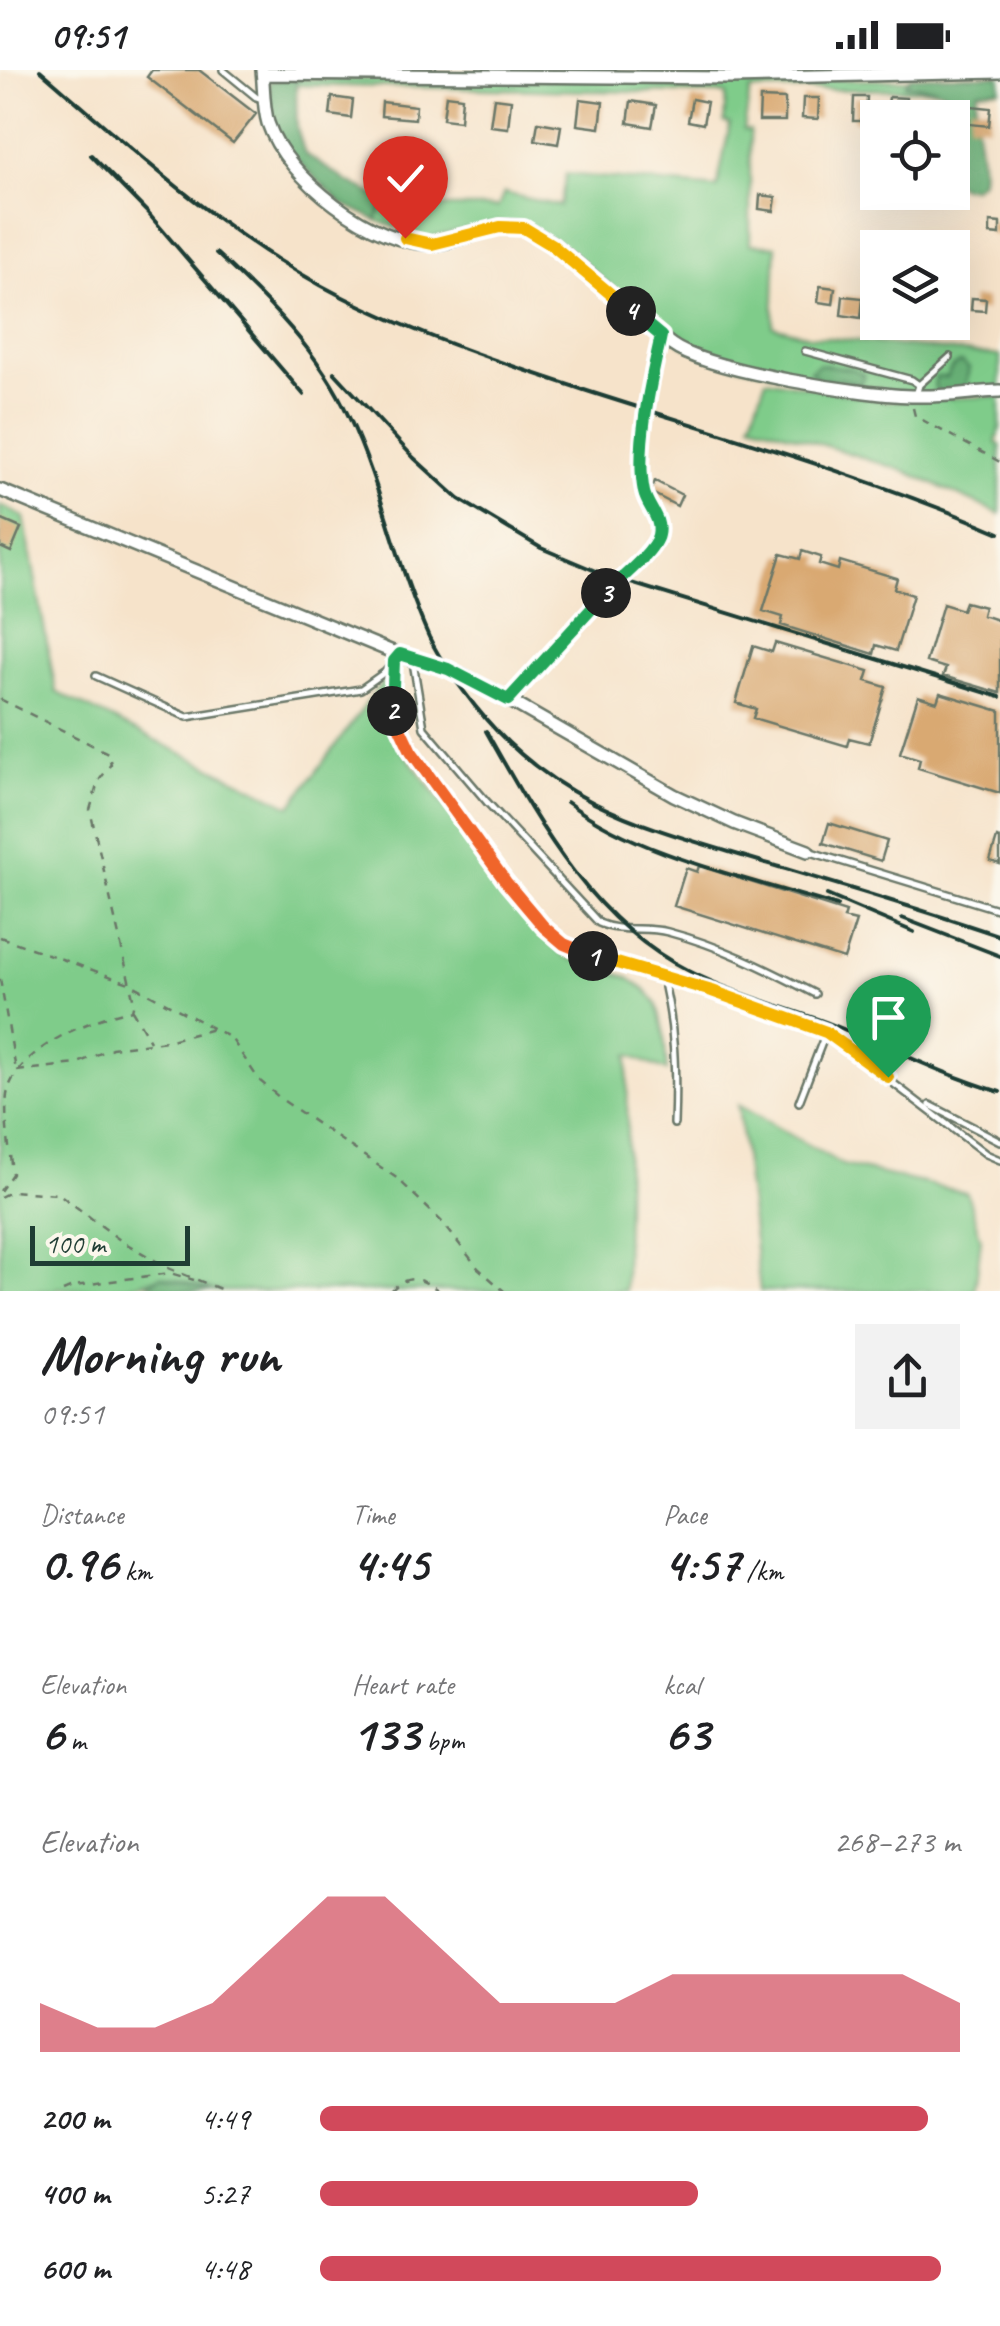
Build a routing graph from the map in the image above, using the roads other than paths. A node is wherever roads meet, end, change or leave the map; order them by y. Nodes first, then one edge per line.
1 (223, 70) edge
2 (262, 72) edge
3 (1000, 72) edge
4 (266, 100) junction
5 (804, 351) dead end
6 (950, 358) dead end
7 (917, 391) junction
8 (1000, 391) edge
9 (0, 490) edge
10 (402, 658) junction
11 (96, 676) dead end
12 (808, 851) joint
13 (1000, 910) edge
14 (662, 976) junction
15 (815, 994) dead end
16 (826, 1032) junction
17 (919, 1099) junction
18 (799, 1102) dead end
19 (674, 1124) dead end
20 (1000, 1141) edge
21 (1000, 1160) edge

1 - 4 lane
2 - 3 street
2 - 4 street
4 - 7 street
5 - 7 lane
6 - 7 lane
7 - 8 street
9 - 10 street
10 - 11 lane
10 - 12 street
10 - 14 lane
10 - 15 lane
12 - 13 lane
14 - 16 lane
14 - 19 lane
16 - 17 lane
16 - 18 lane
17 - 20 lane
17 - 21 lane

